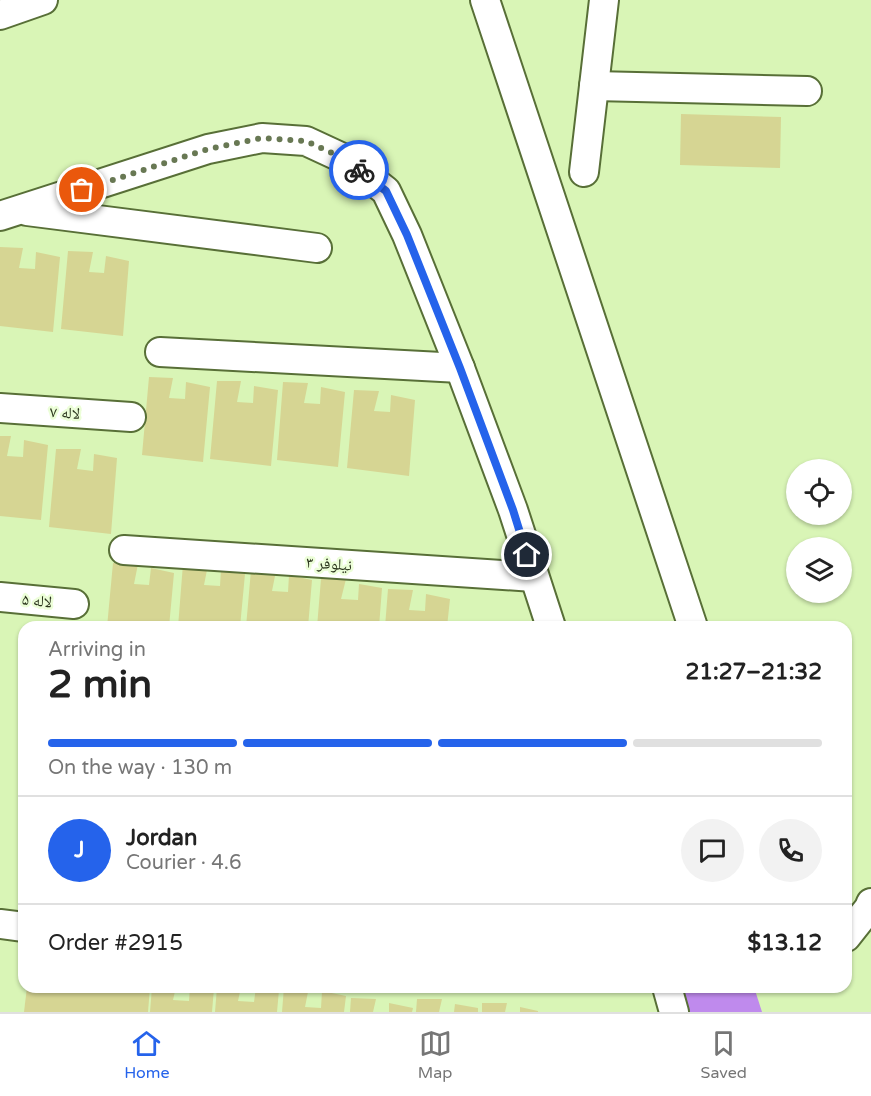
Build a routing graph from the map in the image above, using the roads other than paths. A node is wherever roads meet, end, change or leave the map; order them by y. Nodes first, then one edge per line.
1 (43, 0) edge
2 (485, 0) edge
3 (604, 0) edge
4 (0, 15) edge
5 (594, 86) junction
6 (807, 91) dead end
7 (584, 172) dead end
8 (9, 213) edge
9 (317, 248) dead end
10 (160, 352) dead end
11 (460, 368) junction
12 (0, 408) edge
13 (131, 417) dead end
14 (124, 550) dead end
15 (534, 577) junction
16 (0, 597) edge
17 (74, 604) dead end
18 (548, 621) edge
19 (691, 621) edge
20 (871, 903) edge
21 (0, 924) edge
22 (18, 926) edge
23 (852, 929) edge

1 - 4 street
2 - 19 street
3 - 5 street
5 - 6 street
5 - 7 street
8 - 9 street
8 - 11 street
10 - 11 street
11 - 15 street
12 - 13 street, لاله ٧
14 - 15 street, نیلوفر ٣
15 - 18 street
16 - 17 street, لاله ۵
20 - 23 street
21 - 22 street

